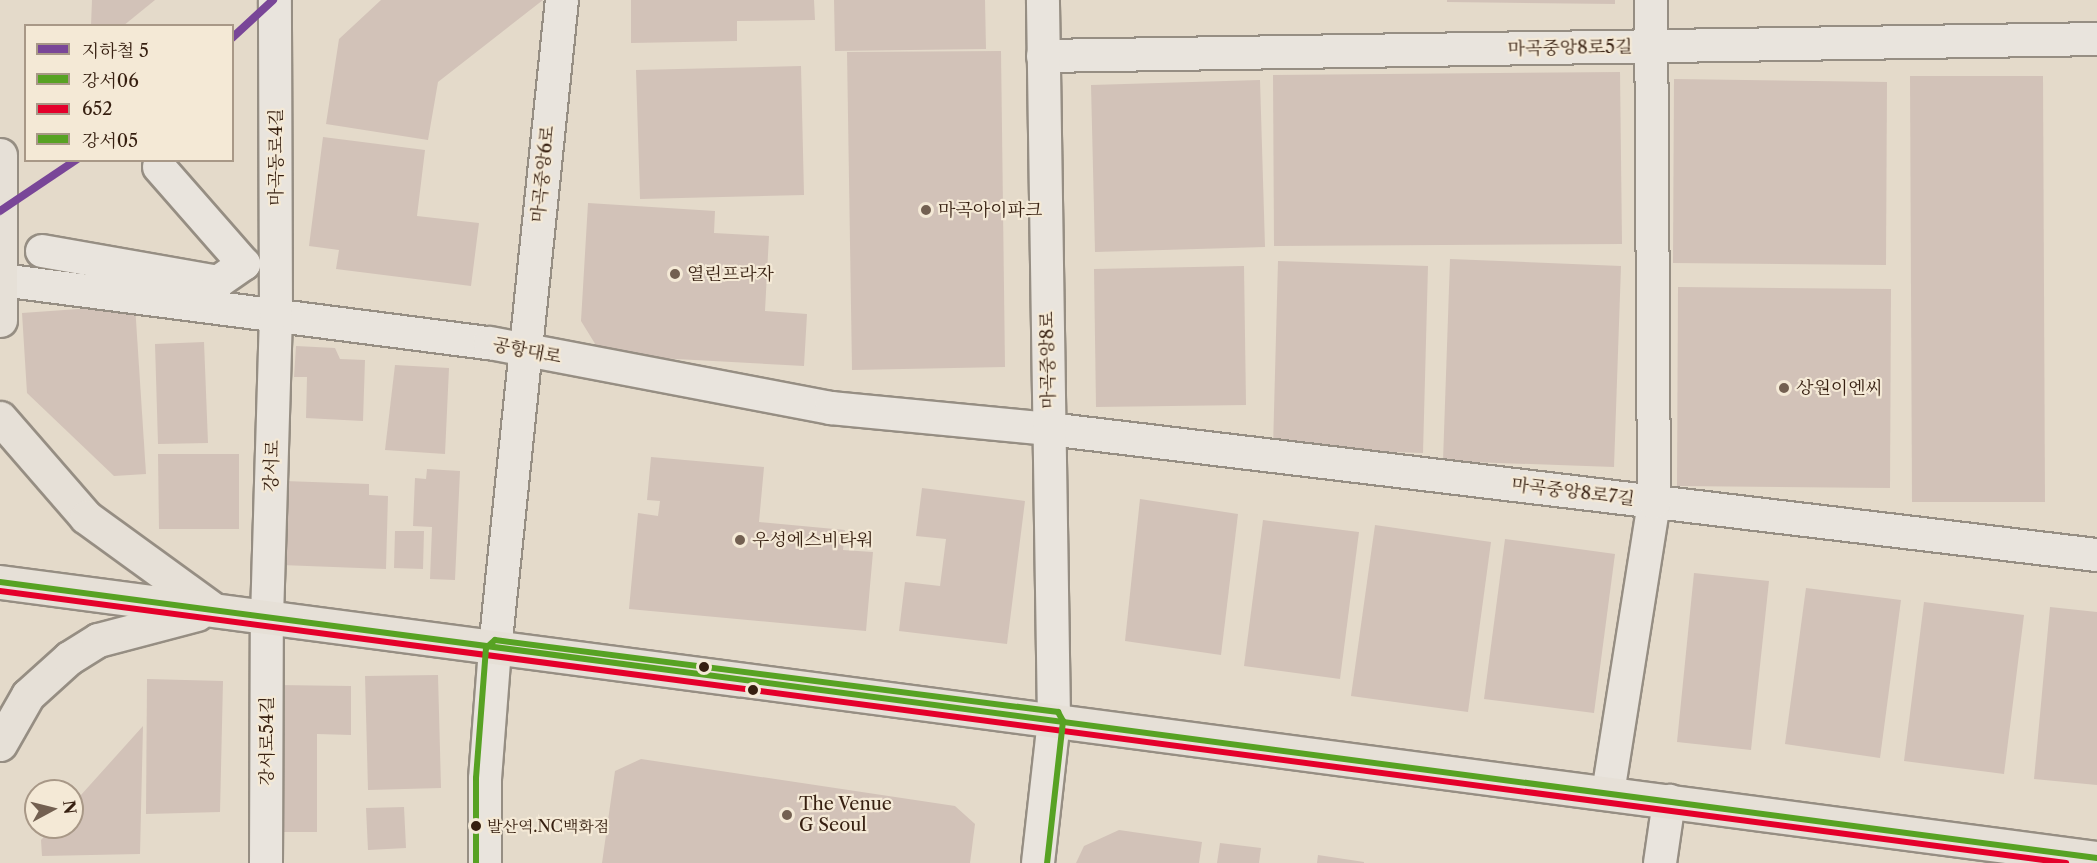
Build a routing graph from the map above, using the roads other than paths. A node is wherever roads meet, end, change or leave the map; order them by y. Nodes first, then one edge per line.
1 (275, 0) edge
2 (562, 0) edge
3 (1043, 0) edge
4 (1651, 0) edge
5 (2097, 39) edge
6 (1651, 46) junction
7 (1043, 56) junction
8 (0, 155) edge
9 (159, 166) dead end
10 (42, 251) dead end
11 (2, 280) junction
12 (276, 313) junction
13 (0, 320) edge
14 (526, 349) junction
15 (0, 418) edge
16 (1049, 429) junction
17 (1654, 502) junction
18 (2097, 555) edge
19 (0, 582) edge
20 (214, 610) junction
21 (267, 618) junction
22 (495, 649) junction
23 (1054, 720) junction
24 (0, 744) edge
25 (1608, 793) junction
26 (1669, 801) junction
27 (2097, 858) edge
28 (267, 863) edge
29 (485, 863) edge
30 (1038, 863) edge
31 (1660, 863) edge

1 - 12 street, 마곡동로4길
2 - 14 street, 마곡중앙6로
3 - 7 street, 마곡중앙8로
4 - 6 street
5 - 6 street, 마곡중앙8로5길
6 - 7 street, 마곡중앙8로5길
6 - 17 street
7 - 16 street, 마곡중앙8로
8 - 11 main road
9 - 10 street
11 - 12 street, 공항대로
11 - 13 main road
12 - 14 street, 공항대로
12 - 21 street, 강서로
14 - 16 street, 공항대로
14 - 22 street
15 - 20 main road
16 - 17 street, 마곡중앙8로7길
16 - 23 street, 마곡중앙8로
17 - 18 street, 마곡중앙8로7길
17 - 25 street
19 - 20 main road
20 - 21 main road
20 - 24 main road
21 - 22 main road
21 - 28 street, 강서로54길
22 - 23 main road
22 - 29 street
23 - 25 main road
23 - 30 street
25 - 26 main road
26 - 27 main road
26 - 31 street

